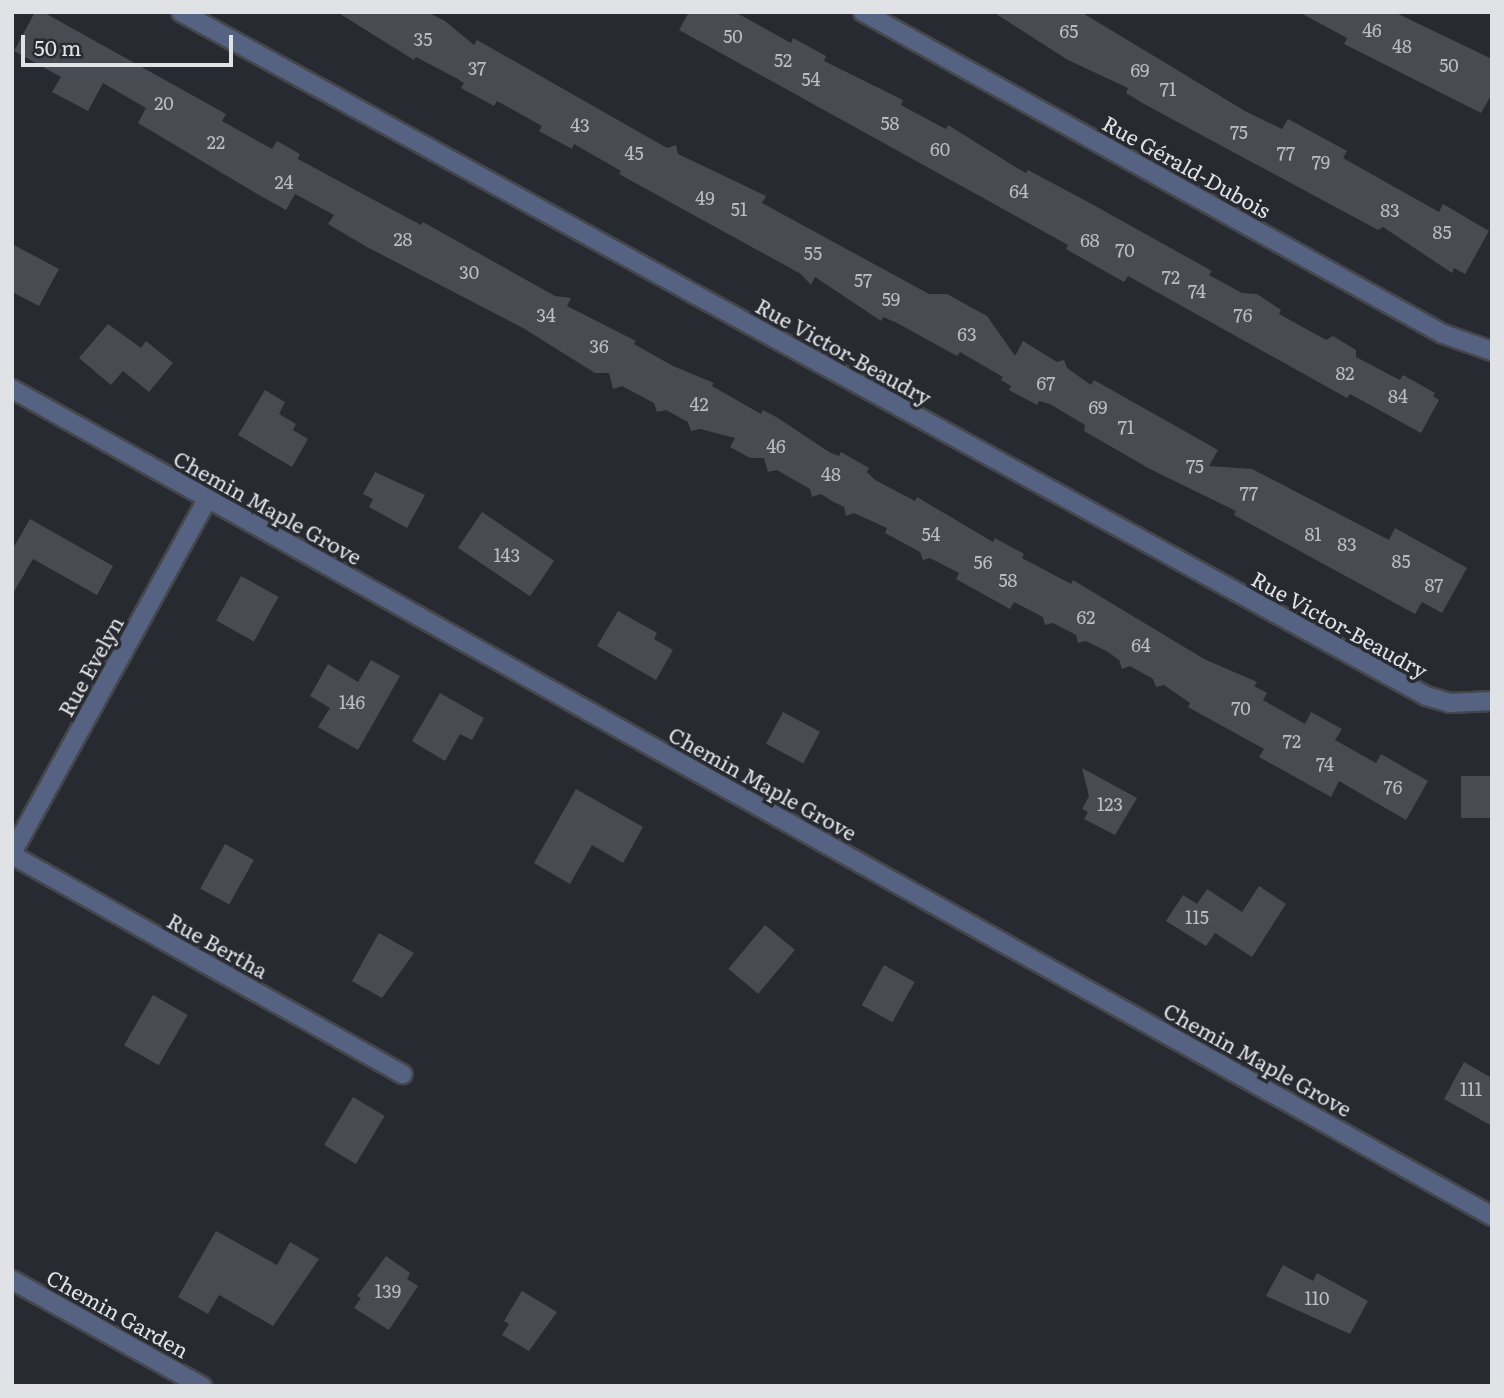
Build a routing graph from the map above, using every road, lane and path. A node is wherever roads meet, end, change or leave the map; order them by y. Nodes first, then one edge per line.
1 (181, 12) edge
2 (863, 12) edge
3 (209, 19) edge
4 (1492, 351) edge
5 (12, 389) edge
6 (207, 500) junction
7 (1492, 701) edge
8 (12, 854) edge
9 (403, 1074) dead end
10 (1492, 1216) edge
11 (12, 1280) edge
12 (202, 1386) edge

1 - 3 street, Rue Victor-Beaudry
2 - 4 street, Rue Gérald-Dubois
3 - 7 street, Rue Victor-Beaudry
5 - 6 street, Chemin Maple Grove
6 - 8 street, Rue Evelyn
6 - 10 street, Chemin Maple Grove
8 - 9 street, Rue Bertha
11 - 12 street, Chemin Garden

